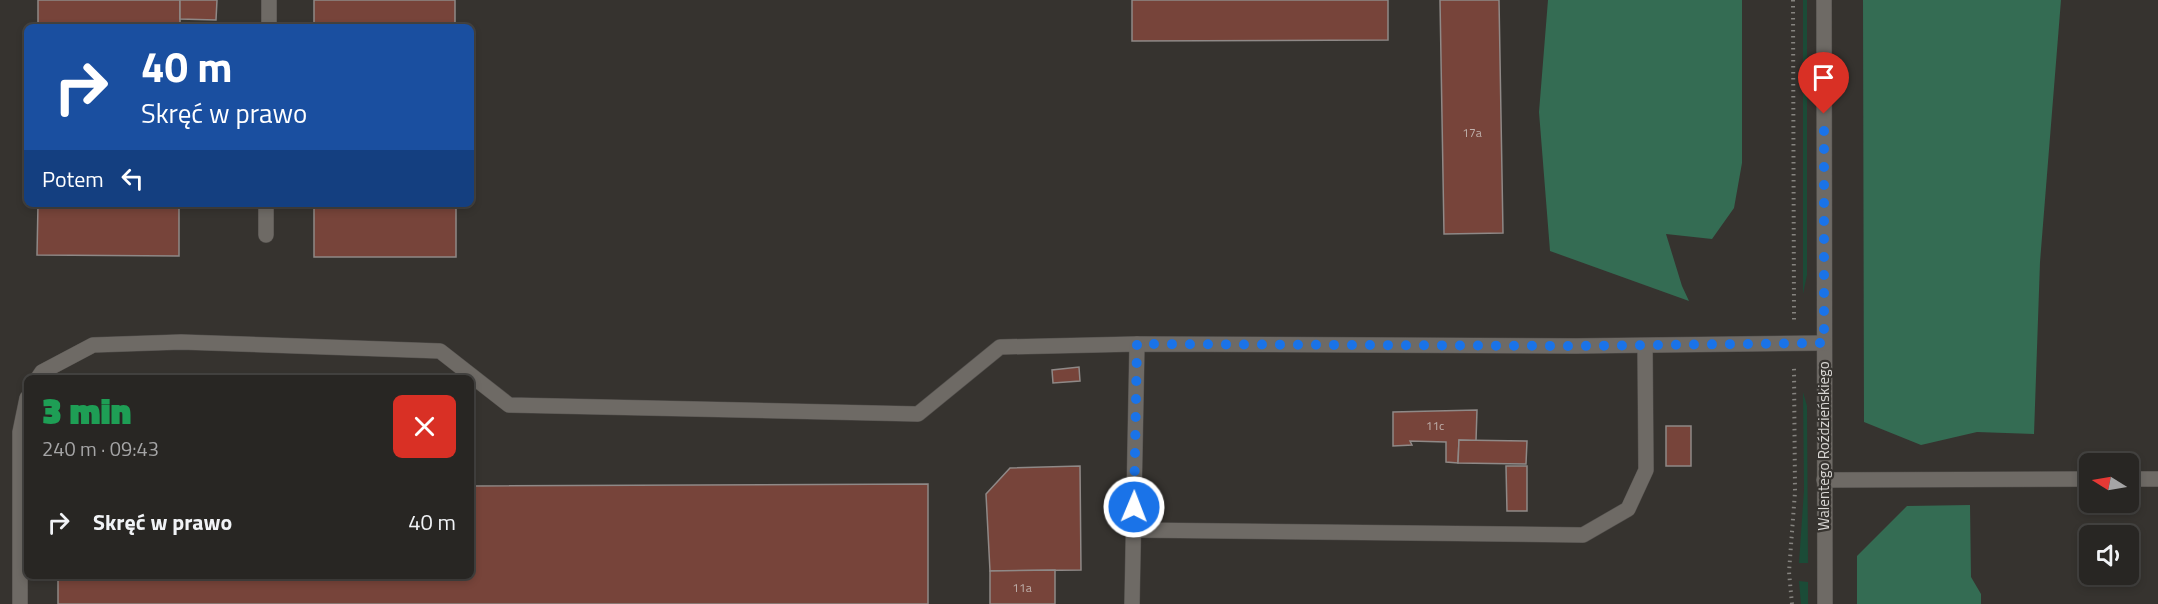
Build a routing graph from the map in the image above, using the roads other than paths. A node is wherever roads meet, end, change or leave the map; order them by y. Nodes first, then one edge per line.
1 (269, 0) edge
2 (1824, 0) edge
3 (269, 24) edge
4 (266, 207) edge
5 (266, 235) dead end
6 (1824, 343) junction
7 (1137, 344) junction
8 (1645, 346) junction
9 (40, 375) edge
10 (471, 375) edge
11 (474, 378) edge
12 (24, 413) edge
13 (2079, 479) edge
14 (2139, 479) edge
15 (2158, 479) edge
16 (1824, 480) junction
17 (1134, 530) junction
18 (20, 604) edge
19 (1132, 604) edge
20 (1825, 604) edge

1 - 3 street
2 - 6 street, Walentego Roździeńskiego
4 - 5 street
6 - 8 street
6 - 16 street, Walentego Roździeńskiego
7 - 8 street
7 - 11 street
7 - 17 street
8 - 17 street
9 - 10 street
12 - 18 street
13 - 16 street
14 - 15 street
16 - 20 street, Walentego Roździeńskiego
17 - 19 street

